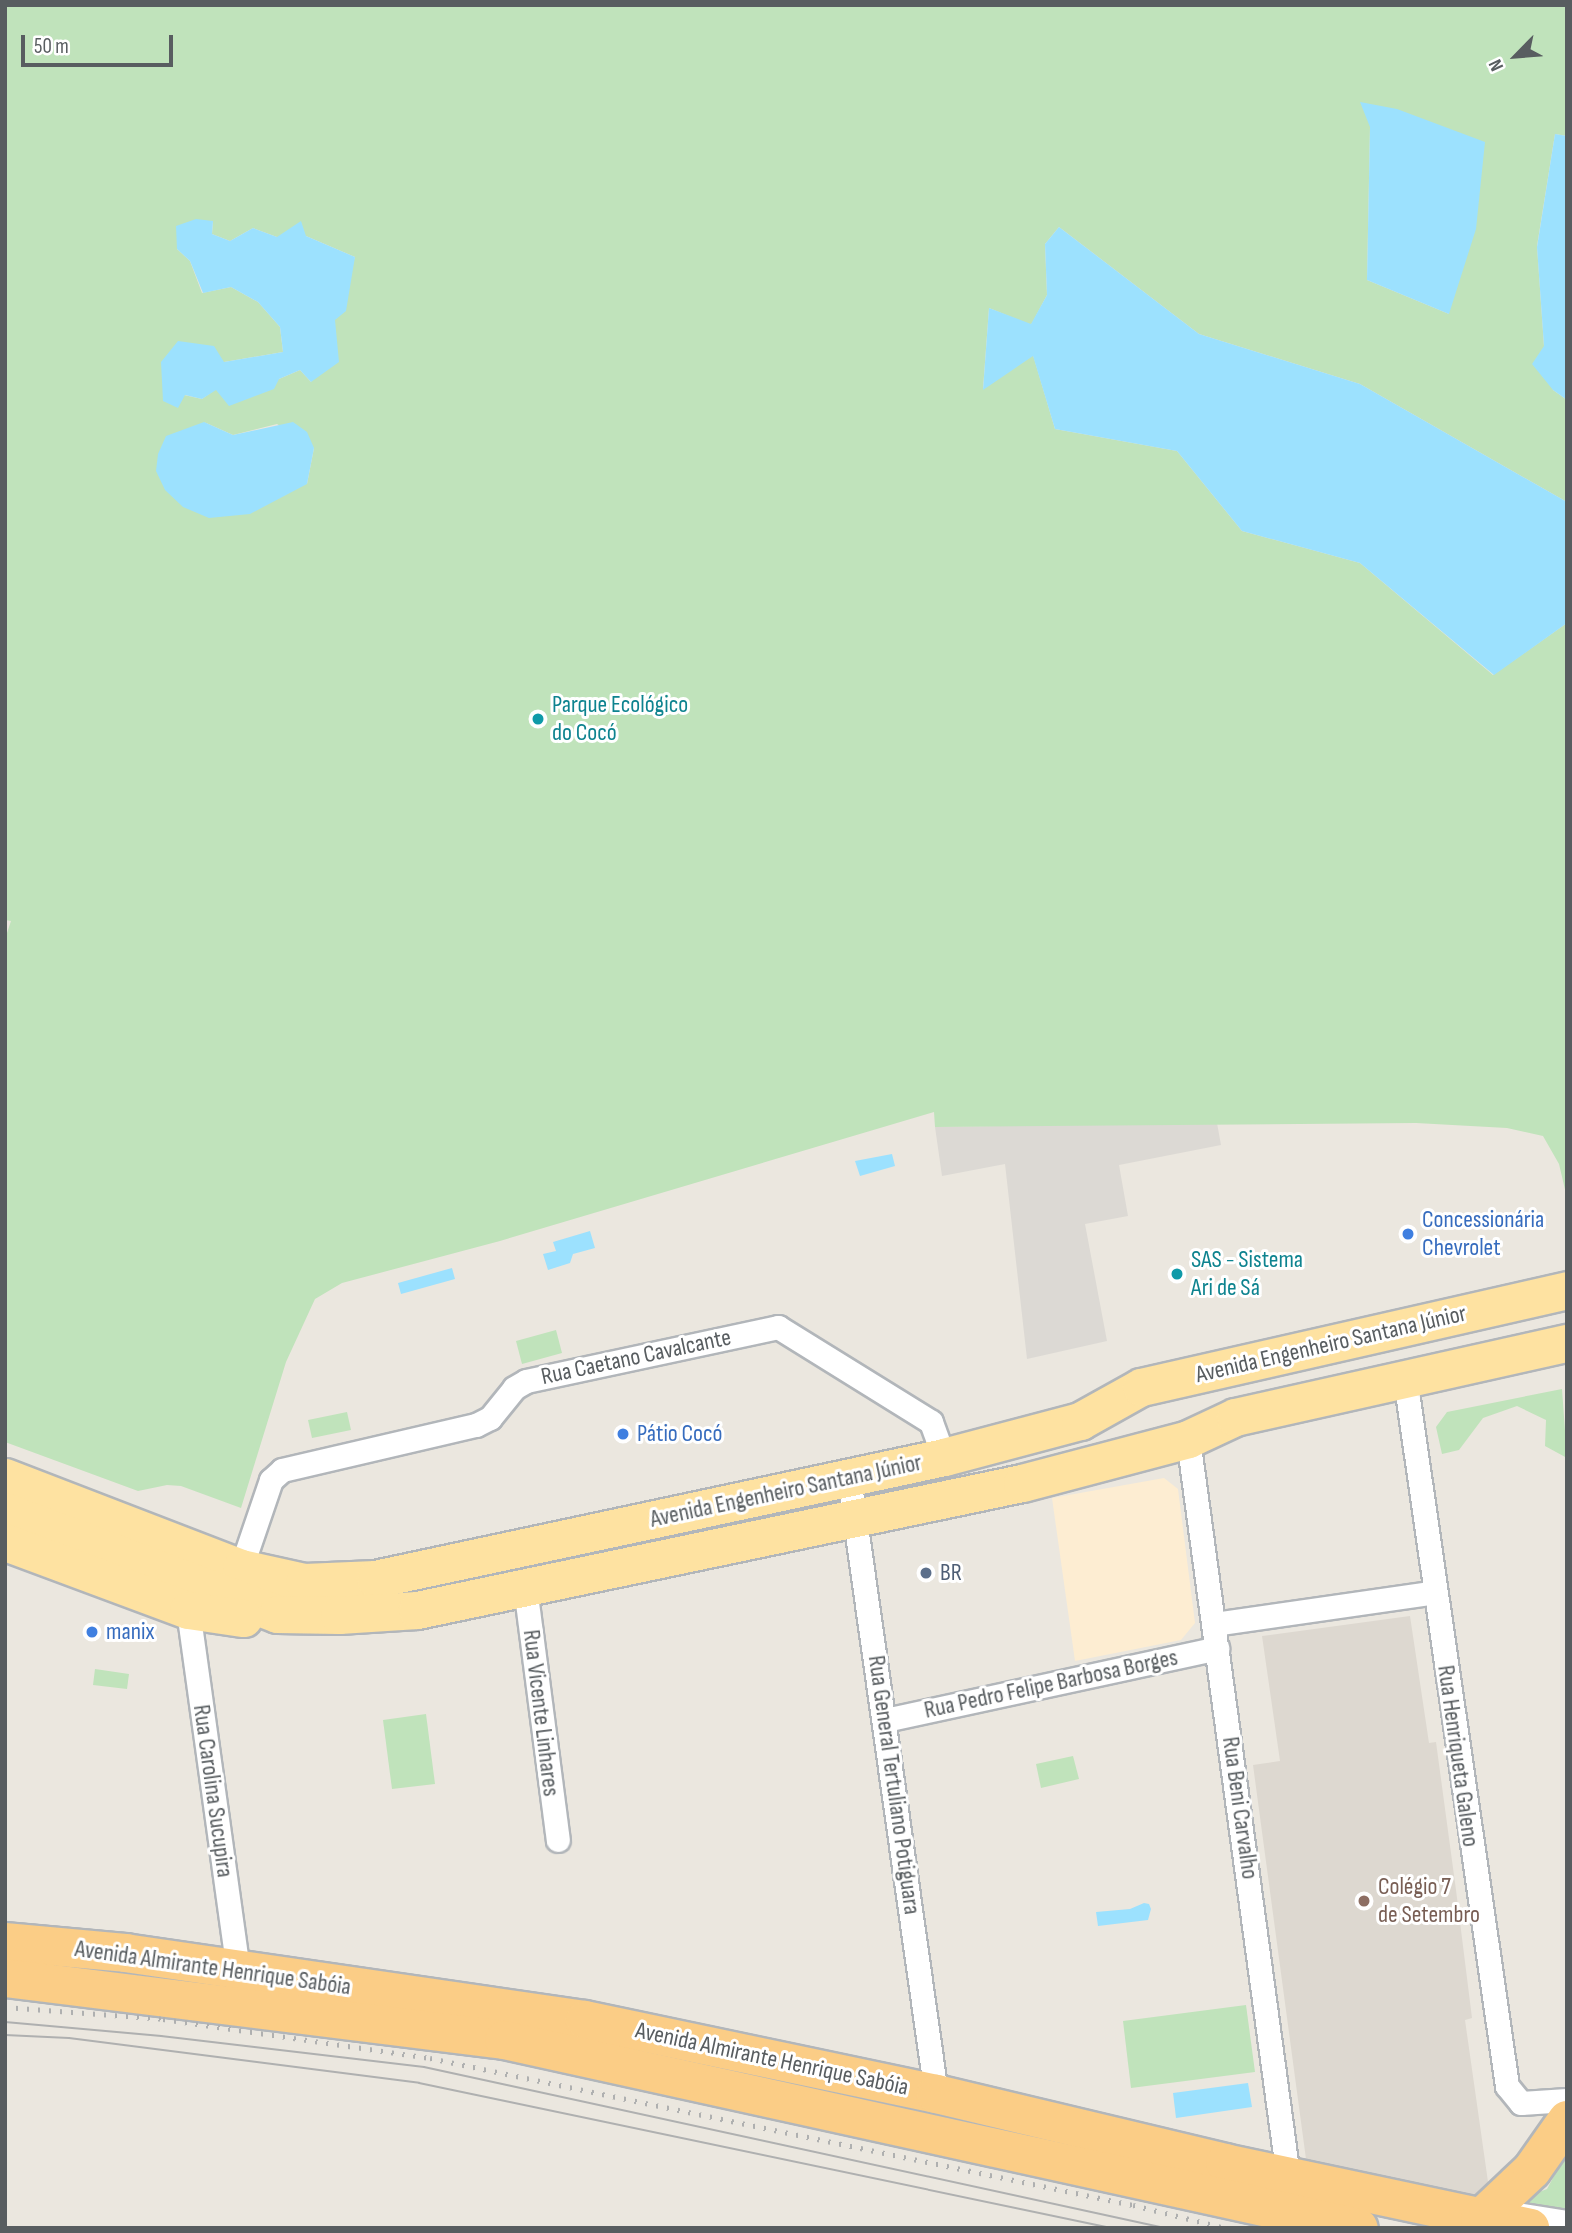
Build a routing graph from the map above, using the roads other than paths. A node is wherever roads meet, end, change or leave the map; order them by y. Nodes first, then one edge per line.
1 (1567, 1290) edge
2 (1567, 1302) edge
3 (1515, 1303) junction
4 (1567, 1321) edge
5 (1567, 1343) edge
6 (1567, 1367) edge
7 (1408, 1399) junction
8 (1080, 1421) junction
9 (1188, 1439) junction
10 (944, 1457) junction
11 (5, 1477) edge
12 (849, 1477) junction
13 (5, 1511) edge
14 (856, 1516) junction
15 (5, 1542) edge
16 (241, 1567) junction
17 (525, 1587) junction
18 (1435, 1592) junction
19 (188, 1610) junction
20 (277, 1614) junction
21 (1214, 1624) junction
22 (1217, 1648) junction
23 (885, 1720) junction
24 (558, 1840) dead end
25 (5, 1942) edge
26 (238, 1972) junction
27 (5, 1978) edge
28 (936, 2094) junction
29 (1567, 2100) edge
30 (1567, 2120) edge
31 (1567, 2140) edge
32 (1288, 2177) junction
33 (1480, 2219) junction
34 (1567, 2222) edge
35 (1359, 2228) edge
36 (1530, 2228) edge

1 - 3 main road, Avenida Engenheiro Santana Júnior
2 - 3 main road
3 - 8 main road, Avenida Engenheiro Santana Júnior
4 - 8 main road
5 - 9 main road, Avenida Engenheiro Santana Júnior
6 - 7 main road
7 - 9 main road
7 - 18 street, Rua Henriqueta Galeno
8 - 10 main road, Avenida Engenheiro Santana Júnior
9 - 14 main road, Avenida Engenheiro Santana Júnior
9 - 21 street, Rua Beni Carvalho
10 - 12 main road, Avenida Engenheiro Santana Júnior
10 - 16 street, Rua Caetano Cavalcante
11 - 16 main road, Avenida Engenheiro Santana Júnior
12 - 14 street, Rua General Tertuliano Potiguara
12 - 16 main road, Avenida Engenheiro Santana Júnior
13 - 20 main road, Avenida Engenheiro Santana Júnior
14 - 17 main road, Avenida Engenheiro Santana Júnior
14 - 23 street, Rua General Tertuliano Potiguara
15 - 19 main road
17 - 20 main road, Avenida Engenheiro Santana Júnior
17 - 24 street, Rua Vicente Linhares
18 - 21 street
18 - 29 street, Rua Henriqueta Galeno
19 - 20 main road
19 - 26 street, Rua Carolina Sucupira
21 - 22 street, Rua Beni Carvalho
22 - 23 street, Rua Pedro Felipe Barbosa Borges
22 - 32 street, Rua Beni Carvalho
23 - 28 street, Rua General Tertuliano Potiguara
25 - 26 highway, Avenida Almirante Henrique Sabóia
26 - 28 highway, Avenida Almirante Henrique Sabóia
27 - 35 highway, Avenida Almirante Henrique Sabóia
28 - 32 highway, Avenida Almirante Henrique Sabóia
30 - 33 highway
31 - 34 street
32 - 33 highway, Avenida Almirante Henrique Sabóia
33 - 36 highway, Avenida Almirante Henrique Sabóia

